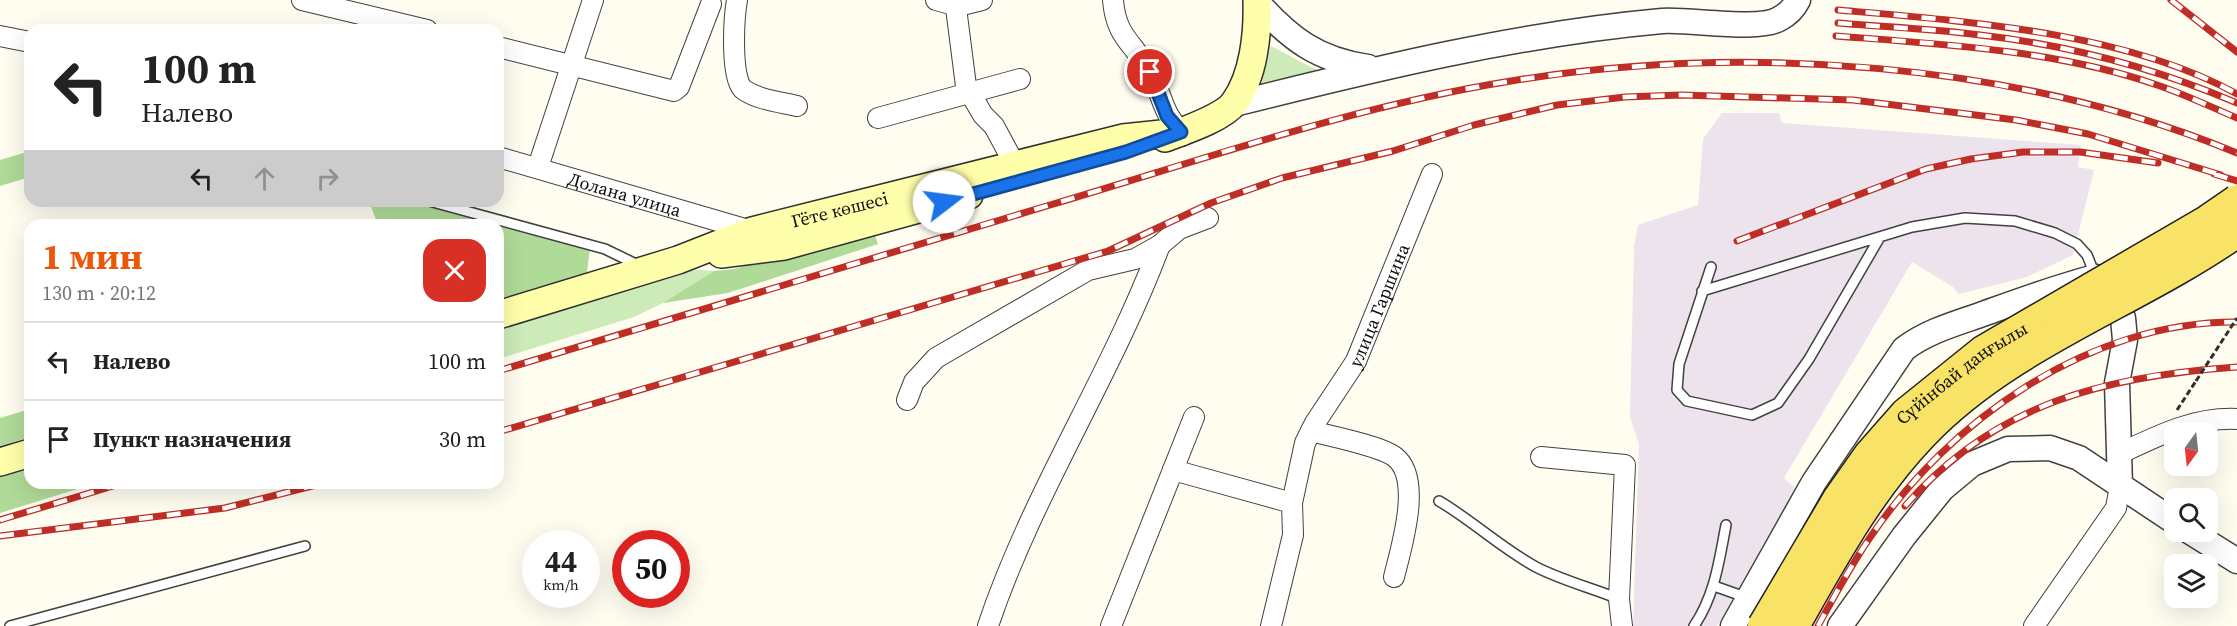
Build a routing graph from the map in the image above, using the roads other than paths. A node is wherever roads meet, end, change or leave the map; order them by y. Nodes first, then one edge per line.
1 (302, 0) edge
2 (593, 0) edge
3 (936, 0) edge
4 (982, 0) edge
5 (1113, 0) edge
6 (1798, 0) edge
7 (1257, 1) edge
8 (702, 2) edge
9 (957, 3) edge
10 (736, 5) edge
11 (402, 24) edge
12 (0, 36) edge
13 (24, 41) edge
14 (504, 48) edge
15 (572, 65) junction
16 (1376, 68) junction
17 (1020, 79) dead end
18 (970, 93) junction
19 (1234, 104) junction
20 (797, 106) dead end
21 (878, 118) dead end
22 (1181, 132) junction
23 (504, 158) edge
24 (1015, 165) junction
25 (538, 167) junction
26 (1432, 174) dead end
27 (2237, 200) edge
28 (451, 207) edge
29 (1209, 218) dead end
30 (495, 219) edge
31 (504, 221) edge
32 (752, 231) junction
33 (2237, 232) edge
34 (1880, 237) junction
35 (1160, 245) junction
36 (678, 260) junction
37 (1711, 267) dead end
38 (648, 269) junction
39 (2096, 277) junction
40 (1702, 291) junction
41 (504, 313) edge
42 (907, 400) dead end
43 (1194, 417) dead end
44 (2237, 419) edge
45 (1311, 431) junction
46 (2119, 454) junction
47 (24, 455) edge
48 (1541, 457) dead end
49 (0, 462) edge
50 (1173, 470) junction
51 (2120, 486) junction
52 (1439, 501) dead end
53 (1292, 503) junction
54 (2164, 515) edge
55 (1726, 525) dead end
56 (2207, 542) edge
57 (305, 546) dead end
58 (2237, 561) edge
59 (1395, 577) dead end
60 (1714, 586) junction
61 (1619, 599) junction
62 (1750, 599) junction
63 (10, 626) edge
64 (988, 626) edge
65 (1111, 626) edge
66 (1271, 626) edge
67 (1622, 626) edge
68 (1694, 626) edge
69 (1733, 626) edge
70 (1763, 626) edge
71 (1794, 626) edge
72 (1840, 626) edge
73 (2034, 626) edge

1 - 11 street
2 - 15 street
3 - 9 street
4 - 9 street
5 - 22 street
6 - 16 street
7 - 16 street
7 - 19 main road
8 - 10 street
8 - 15 street
9 - 18 street
10 - 20 street
12 - 13 street
14 - 15 street
15 - 25 street
16 - 19 street
17 - 18 street
18 - 21 street
18 - 24 street
19 - 22 main road, Гёте көшесі
22 - 24 main road, Гёте көшесі
22 - 36 main road, Гёте көшесі
23 - 25 street, Долана улица
24 - 32 main road, Гёте көшесі
25 - 32 street, Долана улица
26 - 45 street, улица Гаршина
27 - 70 main road, Сүйінбай даңғылы, bridge
28 - 30 lane
29 - 35 street
31 - 38 lane
32 - 36 main road, Гёте көшесі
33 - 71 main road, Сүйінбай даңғылы, bridge
34 - 39 lane
34 - 40 lane
34 - 40 lane
35 - 42 street
35 - 64 street
36 - 38 main road, Гёте көшесі
37 - 40 lane
38 - 41 main road, Гёте көшесі
39 - 46 street
39 - 62 street
43 - 50 street
44 - 46 street
45 - 53 street, улица Гаршина
45 - 59 street
46 - 51 street
47 - 49 main road
48 - 61 street
50 - 53 street
50 - 65 street
51 - 54 street
51 - 72 street
51 - 73 street
52 - 61 lane
53 - 66 street, улица Гаршина
55 - 60 lane
56 - 58 street
57 - 63 lane
60 - 62 lane
60 - 68 lane
61 - 67 street
62 - 69 street

